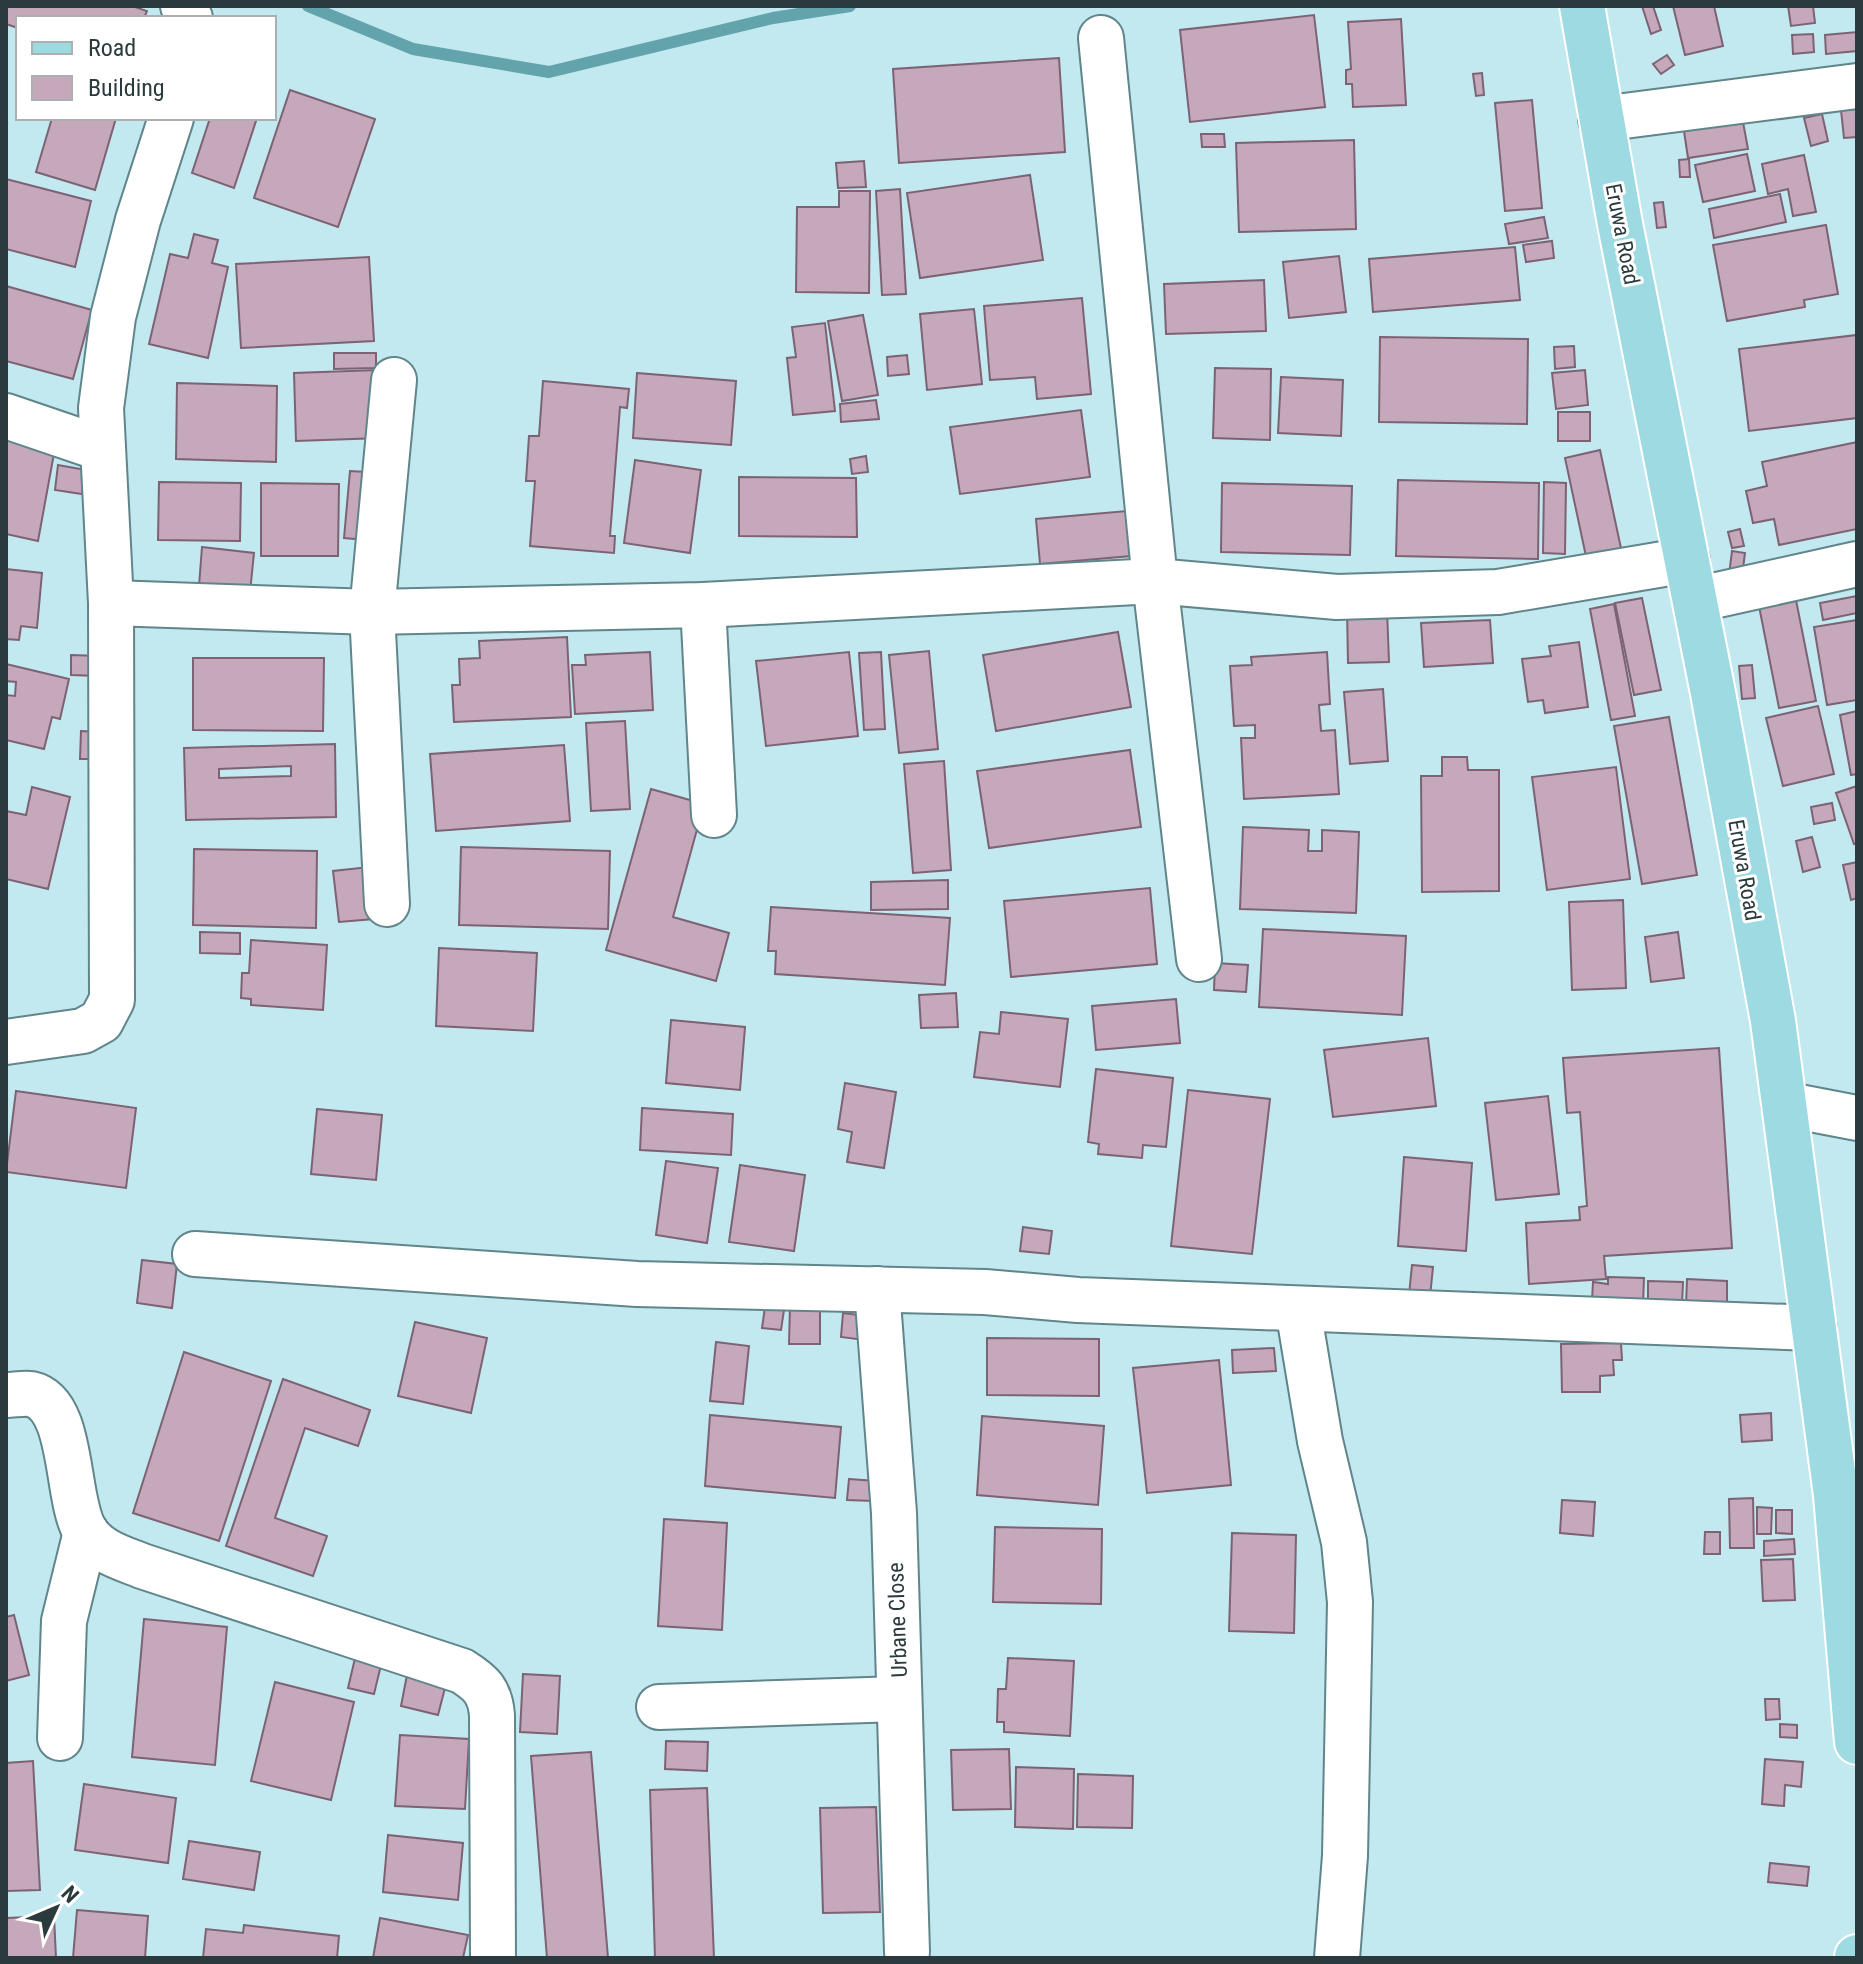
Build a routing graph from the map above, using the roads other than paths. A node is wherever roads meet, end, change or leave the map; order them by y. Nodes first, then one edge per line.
1 (1582, 6) edge
2 (1101, 38) dead end
3 (1857, 86) edge
4 (1601, 119) junction
5 (170, 120) edge
6 (394, 380) dead end
7 (6, 416) edge
8 (103, 449) junction
9 (1857, 564) edge
10 (1691, 580) junction
11 (1155, 581) junction
12 (111, 603) junction
13 (703, 605) junction
14 (372, 612) junction
15 (714, 815) dead end
16 (387, 904) dead end
17 (1199, 959) dead end
18 (6, 1042) edge
19 (1784, 1104) junction
20 (1857, 1118) edge
21 (195, 1254) dead end
22 (877, 1289) junction
23 (1298, 1309) junction
24 (1814, 1328) junction
25 (6, 1395) edge
26 (86, 1532) junction
27 (1849, 1566) edge
28 (899, 1699) junction
29 (659, 1707) dead end
30 (60, 1738) dead end
31 (1857, 1742) edge
32 (907, 1952) dead end
33 (493, 1958) edge
34 (1337, 1958) edge

1 - 4 main road, Eruwa Road
2 - 11 street
3 - 4 street
4 - 10 main road, Eruwa Road
5 - 8 street
6 - 14 street
7 - 8 street
8 - 12 street
9 - 10 street
10 - 11 street
10 - 19 main road, Eruwa Road
11 - 13 street
11 - 17 street
12 - 14 street
12 - 18 street
13 - 14 street
13 - 15 street
14 - 16 street
19 - 20 street
19 - 24 main road, Eruwa Road
21 - 22 street
22 - 23 street
22 - 28 street, Urbane Close
23 - 24 street
23 - 34 street
24 - 27 main road, Eruwa Road
25 - 26 street
26 - 30 street
26 - 33 street
27 - 31 main road, Eruwa Road
28 - 29 street
28 - 32 street, Urbane Close

